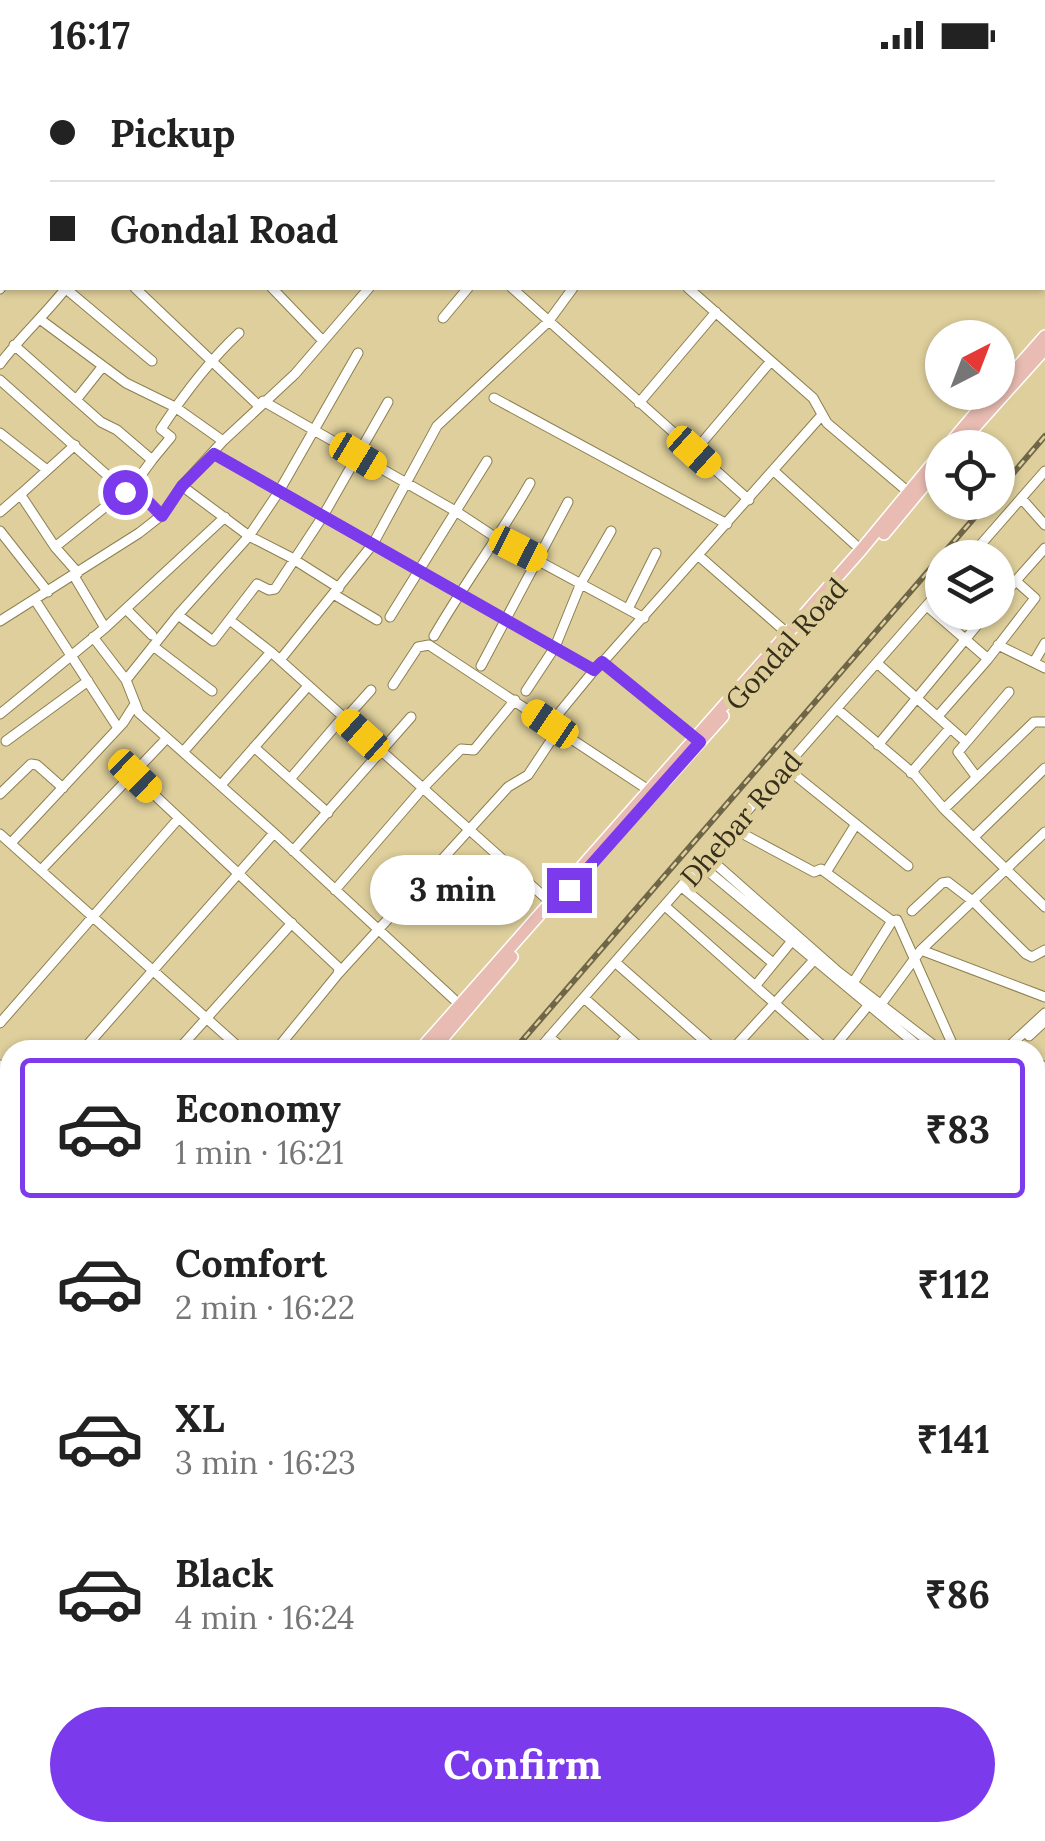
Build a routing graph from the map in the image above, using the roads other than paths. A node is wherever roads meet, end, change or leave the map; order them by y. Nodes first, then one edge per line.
1 (64, 290) edge
2 (67, 290) edge
3 (137, 290) edge
4 (274, 290) edge
5 (367, 290) edge
6 (466, 290) edge
7 (514, 290) edge
8 (572, 290) edge
9 (690, 290) edge
10 (716, 312) junction
11 (443, 318) dead end
12 (41, 320) junction
13 (548, 322) junction
14 (240, 333) dead end
15 (1045, 336) edge
16 (323, 341) junction
17 (14, 345) junction
18 (1045, 349) edge
19 (358, 353) dead end
20 (210, 360) junction
21 (771, 360) junction
22 (152, 361) dead end
23 (0, 364) edge
24 (103, 366) junction
25 (1015, 370) edge
26 (0, 380) edge
27 (494, 398) dead end
28 (76, 400) junction
29 (388, 402) dead end
30 (639, 403) junction
31 (261, 404) junction
32 (175, 408) junction
33 (979, 410) edge
34 (822, 415) junction
35 (962, 430) edge
36 (972, 430) edge
37 (314, 432) junction
38 (0, 433) edge
39 (223, 441) junction
40 (74, 445) junction
41 (694, 452) junction
42 (214, 454) junction
43 (358, 456) junction
44 (152, 460) junction
45 (487, 461) dead end
46 (46, 470) junction
47 (774, 471) junction
48 (1045, 471) edge
49 (925, 476) edge
50 (925, 481) edge
51 (530, 483) dead end
52 (406, 485) junction
53 (182, 486) junction
54 (129, 489) junction
55 (22, 493) junction
56 (278, 493) junction
57 (912, 494) junction
58 (1021, 498) junction
59 (749, 500) junction
60 (568, 502) dead end
61 (0, 512) edge
62 (457, 512) junction
63 (162, 516) junction
64 (323, 516) junction
65 (225, 518) junction
66 (728, 524) junction
67 (1045, 525) edge
68 (0, 531) edge
69 (611, 531) dead end
70 (249, 536) junction
71 (498, 539) junction
72 (984, 540) edge
73 (373, 544) junction
74 (55, 547) junction
75 (1045, 548) edge
76 (860, 550) junction
77 (656, 553) dead end
78 (700, 556) junction
79 (292, 558) junction
80 (538, 559) junction
81 (418, 570) junction
82 (76, 574) junction
83 (1015, 581) edge
84 (581, 583) junction
85 (1015, 583) edge
86 (48, 592) junction
87 (337, 592) junction
88 (458, 593) junction
89 (36, 600) junction
90 (126, 608) junction
91 (925, 608) edge
92 (628, 609) junction
93 (178, 616) junction
94 (390, 617) dead end
95 (644, 618) junction
96 (0, 620) edge
97 (377, 620) dead end
98 (508, 620) junction
99 (231, 621) junction
100 (1015, 625) edge
101 (105, 628) junction
102 (955, 630) edge
103 (973, 630) edge
104 (1011, 630) edge
105 (787, 633) junction
106 (434, 636) dead end
107 (93, 638) junction
108 (965, 639) junction
109 (152, 640) junction
110 (1045, 643) edge
111 (998, 646) junction
112 (555, 648) junction
113 (271, 652) junction
114 (71, 657) junction
115 (988, 659) junction
116 (280, 660) junction
117 (1034, 662) junction
118 (877, 663) junction
119 (482, 666) dead end
120 (598, 666) junction
121 (1045, 668) edge
122 (126, 680) junction
123 (88, 681) junction
124 (393, 684) dead end
125 (308, 686) junction
126 (370, 690) dead end
127 (526, 690) dead end
128 (212, 691) dead end
129 (1010, 692) dead end
130 (919, 699) junction
131 (516, 700) junction
132 (135, 704) junction
133 (837, 709) junction
134 (0, 714) edge
135 (938, 716) junction
136 (344, 718) junction
137 (411, 718) dead end
138 (1045, 722) edge
139 (554, 727) junction
140 (118, 728) junction
141 (950, 728) junction
142 (167, 738) junction
143 (696, 739) junction
144 (2, 740) edge
145 (966, 742) junction
146 (878, 745) junction
147 (254, 747) junction
148 (183, 752) junction
149 (380, 752) junction
150 (785, 768) junction
151 (1045, 768) edge
152 (130, 772) junction
153 (911, 772) junction
154 (975, 775) junction
155 (290, 779) junction
156 (220, 785) junction
157 (62, 788) junction
158 (422, 789) junction
159 (648, 789) junction
160 (0, 794) edge
161 (944, 809) junction
162 (328, 813) junction
163 (179, 818) junction
164 (856, 824) junction
165 (734, 829) junction
166 (468, 830) junction
167 (274, 832) junction
168 (1045, 832) edge
169 (0, 834) edge
170 (975, 836) junction
171 (11, 842) junction
172 (293, 851) junction
173 (706, 862) junction
174 (908, 866) dead end
175 (42, 869) junction
176 (828, 869) dead end
177 (1005, 869) junction
178 (240, 874) junction
179 (682, 887) junction
180 (335, 890) junction
181 (550, 902) junction
182 (974, 902) junction
183 (665, 906) junction
184 (1045, 907) edge
185 (95, 916) junction
186 (895, 921) junction
187 (292, 923) junction
188 (380, 931) junction
189 (791, 942) junction
190 (1045, 950) edge
191 (918, 954) junction
192 (816, 957) junction
193 (615, 962) junction
194 (774, 963) junction
195 (154, 970) junction
196 (338, 974) junction
197 (853, 983) junction
198 (756, 985) junction
199 (1045, 997) edge
200 (584, 998) junction
201 (774, 1002) junction
202 (459, 1004) junction
203 (874, 1006) junction
204 (1045, 1012) edge
205 (207, 1018) junction
206 (1045, 1021) edge
207 (0, 1023) edge
208 (628, 1036) junction
209 (550, 1037) junction
210 (92, 1040) edge
211 (187, 1040) edge
212 (231, 1040) edge
213 (284, 1040) edge
214 (428, 1040) edge
215 (441, 1040) edge
216 (547, 1040) edge
217 (553, 1040) edge
218 (624, 1040) edge
219 (633, 1040) edge
220 (704, 1040) edge
221 (741, 1040) edge
222 (818, 1040) edge
223 (840, 1040) edge
224 (909, 1040) edge
225 (925, 1040) edge
226 (951, 1040) edge
227 (1018, 1040) edge
228 (1021, 1040) edge

1 - 12 street
2 - 22 street
3 - 20 street
4 - 16 street
5 - 16 street
6 - 11 street
7 - 13 street
8 - 13 street
9 - 10 street
10 - 21 street
10 - 30 street
12 - 17 street
12 - 24 street
13 - 30 street
13 - 52 street
14 - 20 street
15 - 25 main road
16 - 31 street
17 - 23 street
17 - 28 street
18 - 36 main road
19 - 37 street
20 - 31 street
20 - 32 street
21 - 34 street
21 - 41 street
24 - 28 street
24 - 32 street
26 - 40 street
27 - 66 street
28 - 44 street
29 - 43 street
30 - 41 street
31 - 37 street
31 - 39 street
32 - 39 street
32 - 44 street
33 - 35 main road
34 - 47 street
34 - 57 street
37 - 43 street
37 - 56 street
38 - 46 street
39 - 42 street
40 - 46 street
40 - 54 street
41 - 59 street
42 - 53 street
42 - 56 street
43 - 52 street
43 - 64 street
44 - 54 street
45 - 62 street
46 - 55 street
47 - 59 street
47 - 76 street
48 - 58 street
49 - 57 main road
50 - 57 main road, Gondal Road
51 - 71 street
52 - 62 street
52 - 73 street
53 - 63 street
53 - 65 street
54 - 63 street
54 - 74 street
55 - 61 street
55 - 74 street
56 - 64 street
56 - 70 street
57 - 76 main road
57 - 143 main road, Gondal Road
58 - 67 street
58 - 72 street
59 - 66 street
60 - 80 street
62 - 71 street
62 - 81 street
63 - 82 street
64 - 73 street
64 - 79 street
65 - 70 street
65 - 90 street
66 - 78 street
68 - 86 street
69 - 84 street
70 - 79 street
70 - 93 street
71 - 80 street
71 - 88 street
73 - 81 street
73 - 87 street
74 - 82 street
75 - 83 street
76 - 105 main road
77 - 92 street
78 - 95 street
78 - 105 street
79 - 87 street
79 - 99 street
80 - 84 street
80 - 98 street
81 - 88 street
81 - 94 street
82 - 86 street
82 - 101 street
84 - 92 street
84 - 112 street
85 - 100 street
86 - 89 street
87 - 97 street
87 - 116 street
88 - 98 street
88 - 106 street
89 - 96 street
89 - 114 street
90 - 101 street
90 - 109 street
91 - 118 street, Dhebar Road
92 - 95 street
93 - 99 street
93 - 109 street
95 - 120 street
98 - 112 street
98 - 119 street
99 - 113 street
101 - 107 street
102 - 108 street
103 - 108 street
104 - 111 street
105 - 143 main road
107 - 114 street
107 - 122 street
108 - 115 street
108 - 130 street
109 - 122 street
109 - 128 street
110 - 117 street
111 - 115 street
111 - 117 street
112 - 120 street
112 - 127 street
113 - 116 street
113 - 148 street
114 - 123 street
114 - 134 street
115 - 135 street
116 - 125 street
117 - 121 street
118 - 130 street
118 - 133 street, Dhebar Road
120 - 139 street
120 - 143 street
122 - 132 street
123 - 140 street
123 - 144 street
124 - 131 street
125 - 136 street
125 - 147 street
126 - 136 street
129 - 145 street
130 - 135 street
130 - 146 street
131 - 139 street
131 - 158 street
132 - 140 street
132 - 142 street
133 - 146 street
133 - 150 street, Dhebar Road
135 - 141 street
136 - 149 street
136 - 155 street
137 - 149 street
138 - 154 street
139 - 159 street
139 - 166 street
140 - 157 street
141 - 145 street
141 - 153 street
142 - 148 street
142 - 152 street
143 - 159 main road
143 - 215 main road, Gondal Road
145 - 154 street
146 - 153 street
147 - 155 street
147 - 156 street
148 - 156 street
149 - 158 street
149 - 162 street
150 - 164 street
150 - 165 street, Dhebar Road
151 - 170 street
152 - 163 street
152 - 175 street
153 - 161 street
154 - 161 street
155 - 162 street
156 - 167 street
157 - 160 street
157 - 171 street
158 - 166 street
158 - 180 street
159 - 181 main road
161 - 170 street
162 - 172 street
163 - 178 street
163 - 185 street
164 - 174 street
164 - 176 street
165 - 173 street, Dhebar Road
165 - 186 street
166 - 181 street
166 - 188 street
167 - 172 street
167 - 178 street
168 - 177 street
169 - 171 street
170 - 177 street
171 - 175 street
172 - 180 street
173 - 179 street, Dhebar Road
173 - 189 street
173 - 192 street
175 - 185 street
177 - 182 street
177 - 184 street
178 - 187 street
178 - 195 street
179 - 183 street, Dhebar Road
179 - 194 street
180 - 188 street
181 - 202 main road
182 - 186 street
182 - 190 street
182 - 191 street
183 - 193 street, Dhebar Road
183 - 198 street
185 - 195 street
185 - 207 street
186 - 191 street
186 - 197 street
187 - 196 street
187 - 205 street
188 - 196 street
188 - 202 street
189 - 192 street
189 - 194 street
191 - 199 street
191 - 203 street
191 - 226 street
192 - 197 street
192 - 201 street
192 - 203 street
193 - 200 street, Dhebar Road
193 - 220 street
194 - 198 street
195 - 205 street
195 - 210 street
196 - 213 street
197 - 203 street
198 - 201 street
200 - 208 street
200 - 209 street, Dhebar Road
201 - 221 street
201 - 222 street
202 - 214 main road
203 - 223 street
203 - 224 street
203 - 225 street
204 - 227 street
205 - 211 street
205 - 212 street
206 - 228 street
208 - 218 street
208 - 219 street
209 - 216 street, Dhebar Road
209 - 217 street

